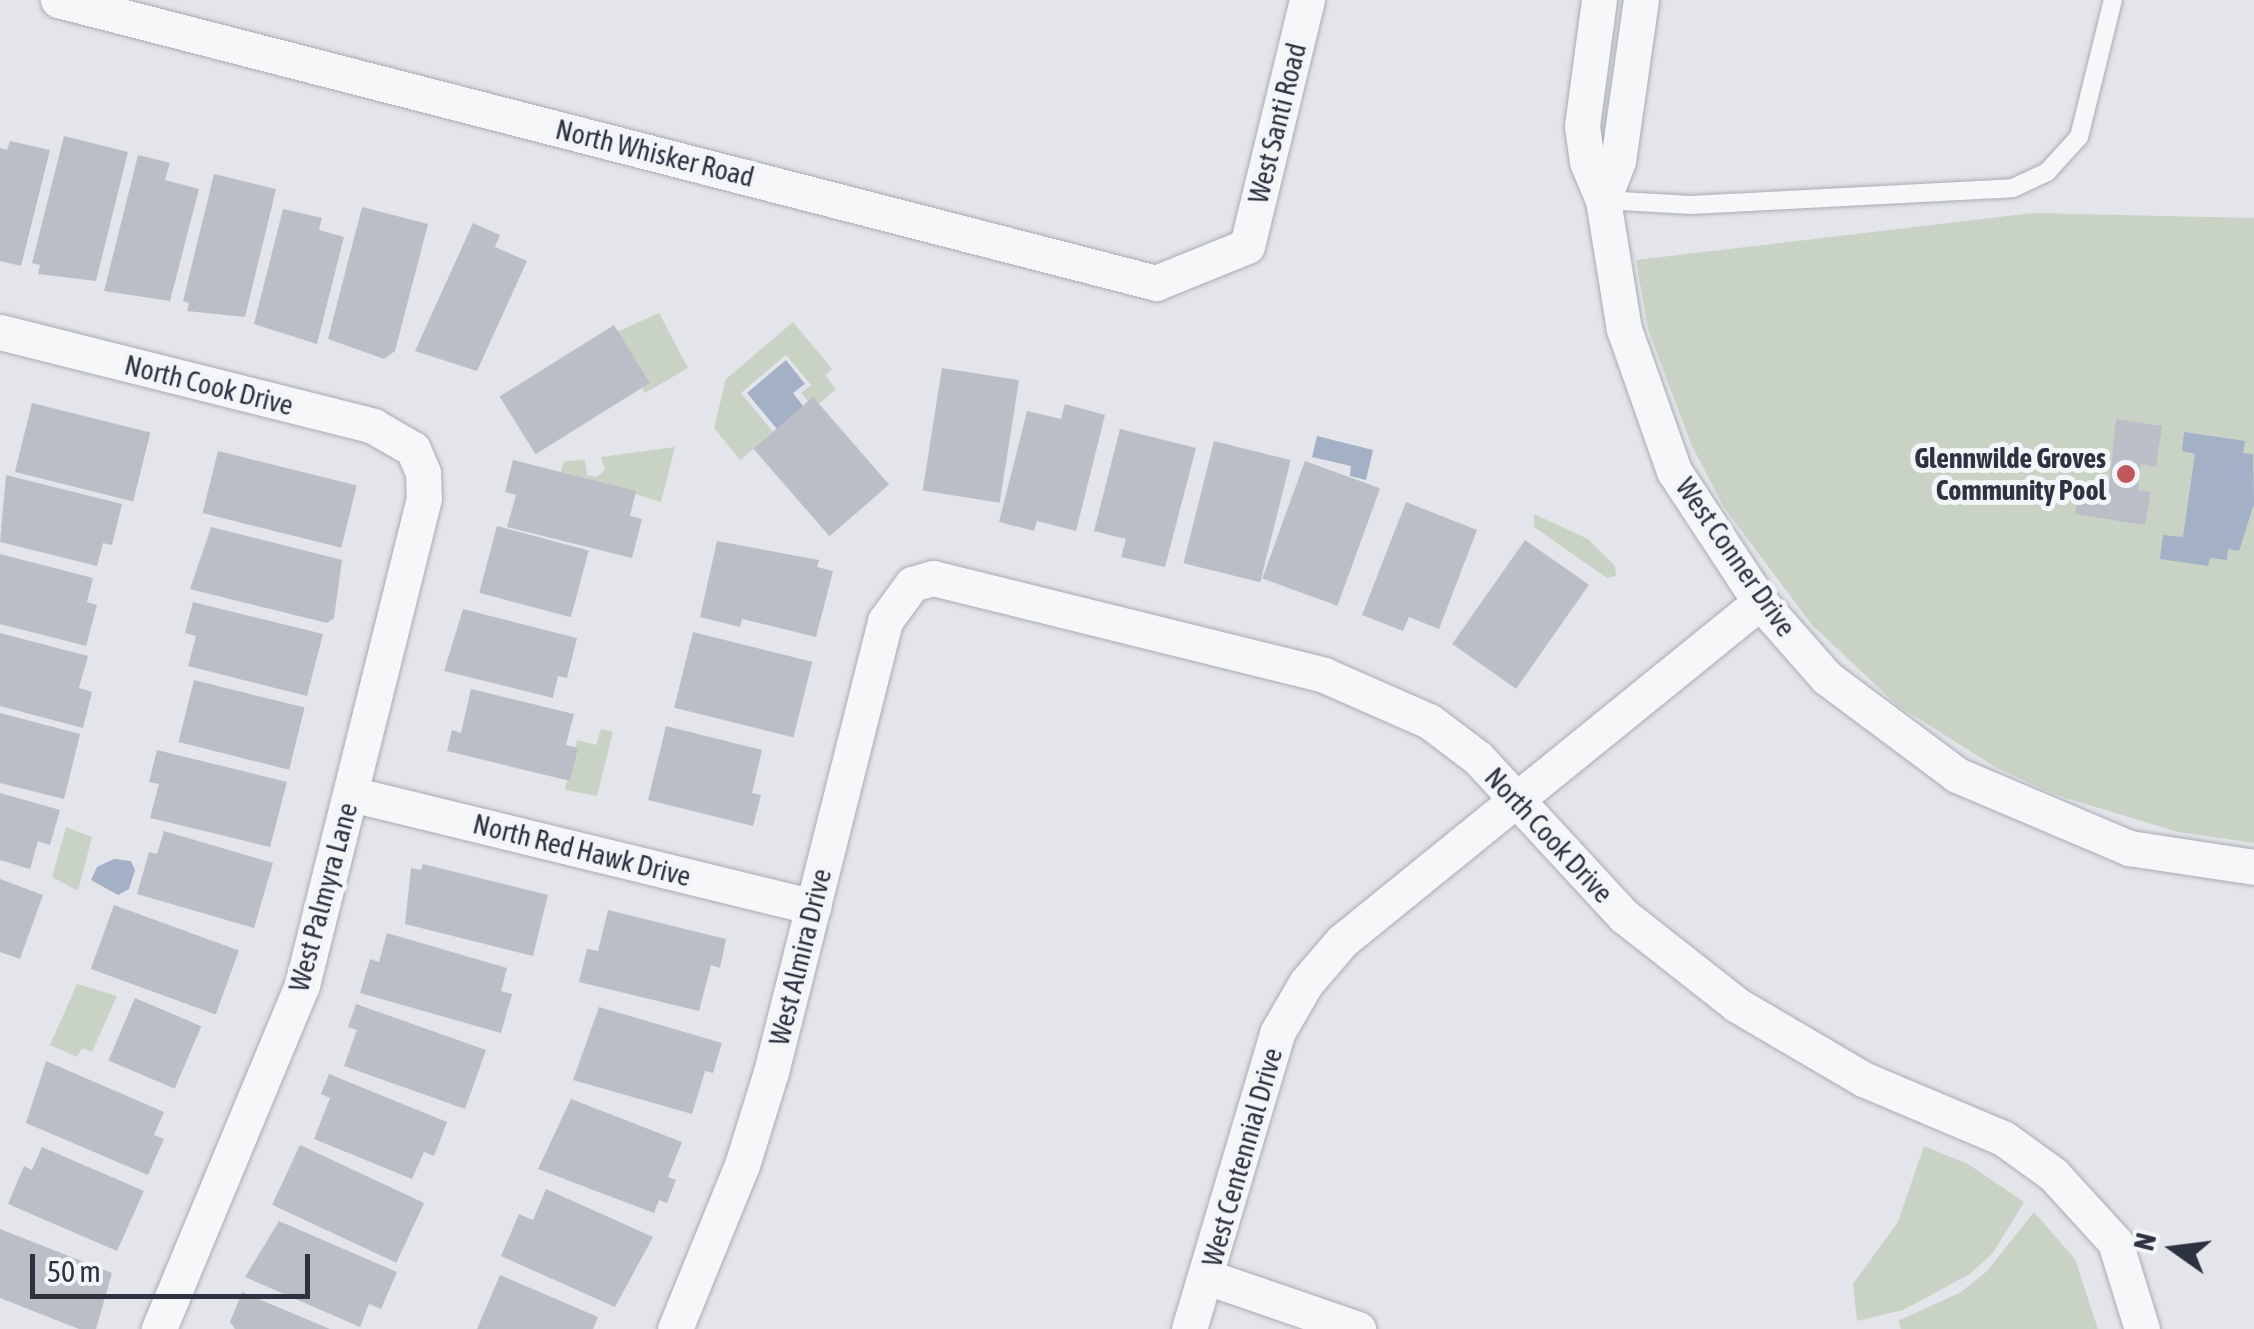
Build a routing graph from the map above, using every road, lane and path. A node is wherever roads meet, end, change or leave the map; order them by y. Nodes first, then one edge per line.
1 (58, 0) edge
2 (1307, 0) edge
3 (1599, 0) edge
4 (1641, 0) edge
5 (2113, 0) edge
6 (1603, 200) junction
7 (1247, 246) joint
8 (0, 332) edge
9 (414, 450) joint
10 (912, 584) joint
11 (1760, 602) junction
12 (350, 794) junction
13 (1516, 802) junction
14 (2254, 867) edge
15 (812, 908) junction
16 (1207, 1277) junction
17 (159, 1329) edge
18 (676, 1329) edge
19 (1189, 1329) edge
20 (1358, 1329) edge
21 (2142, 1329) edge

1 - 7 street, North Whisker Road
2 - 7 street, West Santi Road
3 - 6 street
4 - 6 street
5 - 6 lane
6 - 11 street, West Conner Drive
8 - 9 street, North Cook Drive
9 - 12 street, West Palmyra Lane
10 - 13 street, North Cook Drive
10 - 15 street, West Almira Drive
11 - 13 street, West Centennial Drive
11 - 14 street, West Conner Drive
12 - 15 street, North Red Hawk Drive
12 - 17 street, West Palmyra Lane
13 - 16 street, West Centennial Drive
13 - 21 street, North Cook Drive
15 - 18 street, West Almira Drive
16 - 19 street, West Centennial Drive
16 - 20 street

